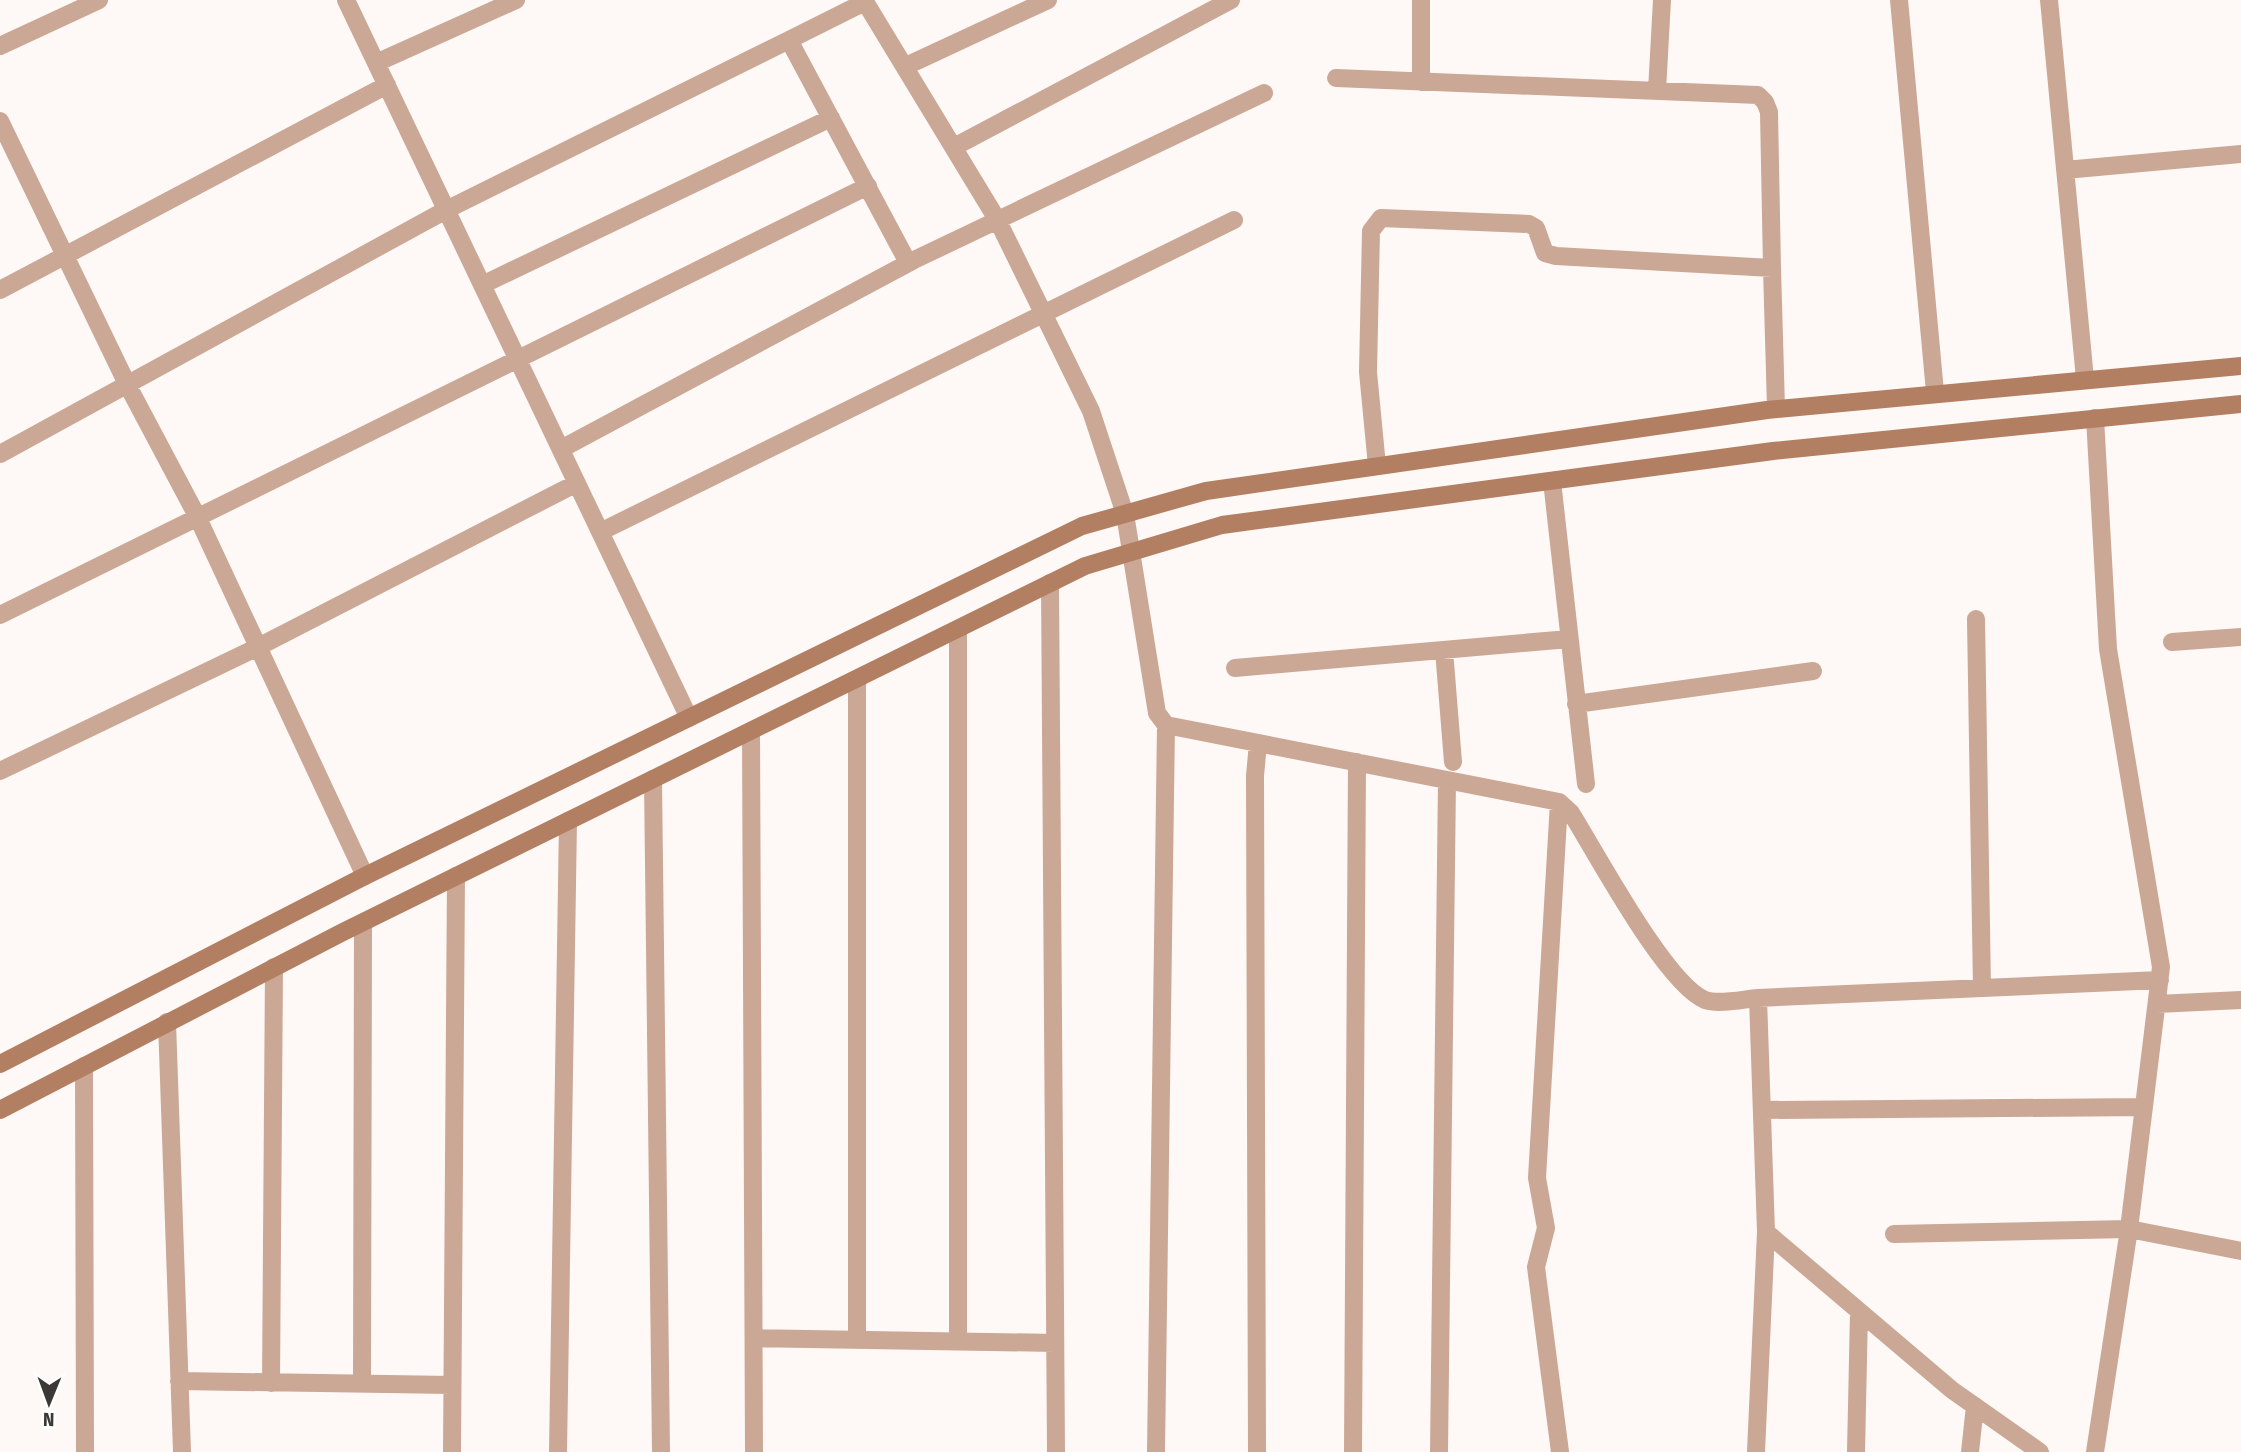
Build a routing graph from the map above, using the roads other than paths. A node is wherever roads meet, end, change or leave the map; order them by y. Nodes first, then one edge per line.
1 (99, 0) edge
2 (346, 0) edge
3 (516, 0) edge
4 (1048, 0) edge
5 (1231, 0) edge
6 (1421, 0) edge
7 (1662, 0) edge
8 (1899, 0) edge
9 (2049, 0) edge
10 (865, 1) edge
11 (789, 40) junction
12 (0, 46) edge
13 (376, 63) junction
14 (906, 66) junction
15 (1336, 78) dead end
16 (1421, 82) junction
17 (387, 85) junction
18 (1657, 91) junction
19 (1264, 93) dead end
20 (831, 118) junction
21 (0, 121) edge
22 (954, 146) junction
23 (2241, 154) edge
24 (2065, 170) junction
25 (868, 186) junction
26 (446, 210) junction
27 (1234, 220) dead end
28 (998, 221) junction
29 (65, 256) junction
30 (914, 260) junction
31 (1772, 268) junction
32 (482, 285) junction
33 (0, 290) edge
34 (1042, 316) junction
35 (517, 358) junction
36 (2241, 366) edge
37 (2085, 379) junction
38 (128, 386) junction
39 (1935, 393) junction
40 (2241, 404) edge
41 (1776, 408) junction
42 (2095, 418) junction
43 (561, 449) junction
44 (0, 454) edge
45 (1377, 466) junction
46 (1552, 481) junction
47 (577, 482) junction
48 (1125, 514) junction
49 (197, 516) junction
50 (600, 532) junction
51 (1133, 552) junction
52 (1050, 583) junction
53 (0, 615) edge
54 (1976, 619) dead end
55 (958, 629) junction
56 (2241, 637) edge
57 (1569, 639) junction
58 (2172, 642) dead end
59 (260, 646) junction
60 (1444, 650) junction
61 (1235, 668) dead end
62 (1813, 671) dead end
63 (857, 679) junction
64 (1576, 704) junction
65 (689, 718) junction
66 (1166, 725) junction
67 (751, 731) junction
68 (1258, 743) junction
69 (1357, 762) junction
70 (1453, 762) dead end
71 (0, 771) edge
72 (653, 779) junction
73 (1447, 780) junction
74 (1586, 784) dead end
75 (1559, 802) junction
76 (568, 821) junction
77 (365, 876) junction
78 (456, 876) junction
79 (363, 923) junction
80 (274, 967) junction
81 (2160, 980) junction
82 (1982, 988) junction
83 (1759, 998) junction
84 (2241, 1000) edge
85 (2157, 1004) junction
86 (167, 1022) junction
87 (0, 1064) edge
88 (84, 1066) junction
89 (2144, 1107) junction
90 (0, 1110) edge
91 (1763, 1110) junction
92 (2129, 1229) junction
93 (1766, 1232) junction
94 (1894, 1234) dead end
95 (2241, 1251) edge
96 (1859, 1312) junction
97 (754, 1338) junction
98 (857, 1339) junction
99 (958, 1341) junction
100 (1055, 1343) junction
101 (179, 1381) junction
102 (271, 1383) junction
103 (362, 1384) junction
104 (452, 1385) junction
105 (1975, 1406) junction
106 (85, 1452) edge
107 (181, 1452) edge
108 (452, 1452) edge
109 (558, 1452) edge
110 (661, 1452) edge
111 (754, 1452) edge
112 (1056, 1452) edge
113 (1156, 1452) edge
114 (1256, 1452) edge
115 (1353, 1452) edge
116 (1439, 1452) edge
117 (1560, 1452) edge
118 (1756, 1452) edge
119 (1856, 1452) edge
120 (1969, 1452) edge
121 (2040, 1452) edge
122 (2095, 1452) edge

1 - 12 street
2 - 13 street
3 - 13 street
4 - 14 street
5 - 22 street
6 - 16 street
7 - 18 street
8 - 39 street
9 - 24 street
10 - 11 street
10 - 14 street
11 - 20 street
11 - 26 street
13 - 17 street
14 - 22 street
15 - 16 street
16 - 18 street
17 - 26 street
17 - 29 street
18 - 31 street
19 - 28 street
20 - 25 street
20 - 32 street
21 - 29 street
22 - 28 street
23 - 24 street
24 - 37 street
25 - 30 street
25 - 35 street
26 - 32 street
26 - 38 street
27 - 34 street
28 - 30 street
28 - 34 street
29 - 33 street
29 - 38 street
30 - 43 street
31 - 41 street
31 - 45 street
32 - 35 street
34 - 48 street
34 - 50 street
35 - 43 street
35 - 49 street
36 - 37 street
37 - 39 street
38 - 44 street
38 - 49 street
39 - 41 street
40 - 42 street
41 - 45 street
42 - 46 street
42 - 81 street
43 - 47 street
45 - 48 street
46 - 51 street
46 - 57 street
47 - 50 street
47 - 59 street
48 - 51 street
48 - 65 street
49 - 53 street
49 - 59 street
50 - 65 street
51 - 52 street
51 - 66 street
52 - 55 street
52 - 100 street
54 - 82 street
55 - 63 street
55 - 99 street
56 - 58 street
57 - 60 street
57 - 64 street
59 - 71 street
59 - 77 street
60 - 61 street
60 - 70 street
62 - 64 street
63 - 67 street
63 - 98 street
64 - 74 street
65 - 77 street
66 - 68 street
66 - 113 street
67 - 72 street
67 - 97 street
68 - 69 street
68 - 114 street
69 - 73 street
69 - 115 street
72 - 76 street
72 - 110 street
73 - 75 street
73 - 116 street
75 - 83 street
75 - 117 street
76 - 78 street
76 - 109 street
77 - 87 street
78 - 79 street
78 - 104 street
79 - 80 street
79 - 103 street
80 - 86 street
80 - 102 street
81 - 82 street
81 - 85 street
82 - 83 street
83 - 91 street
84 - 85 street
85 - 89 street
86 - 88 street
86 - 101 street
88 - 90 street
88 - 106 street
89 - 91 street
89 - 92 street
91 - 93 street
92 - 94 street
92 - 95 street
92 - 122 street
93 - 96 street
93 - 118 street
96 - 105 street
96 - 119 street
97 - 98 street
97 - 111 street
98 - 99 street
99 - 100 street
100 - 112 street
101 - 102 street
101 - 107 street
102 - 103 street
103 - 104 street
104 - 108 street
105 - 120 street
105 - 121 street

